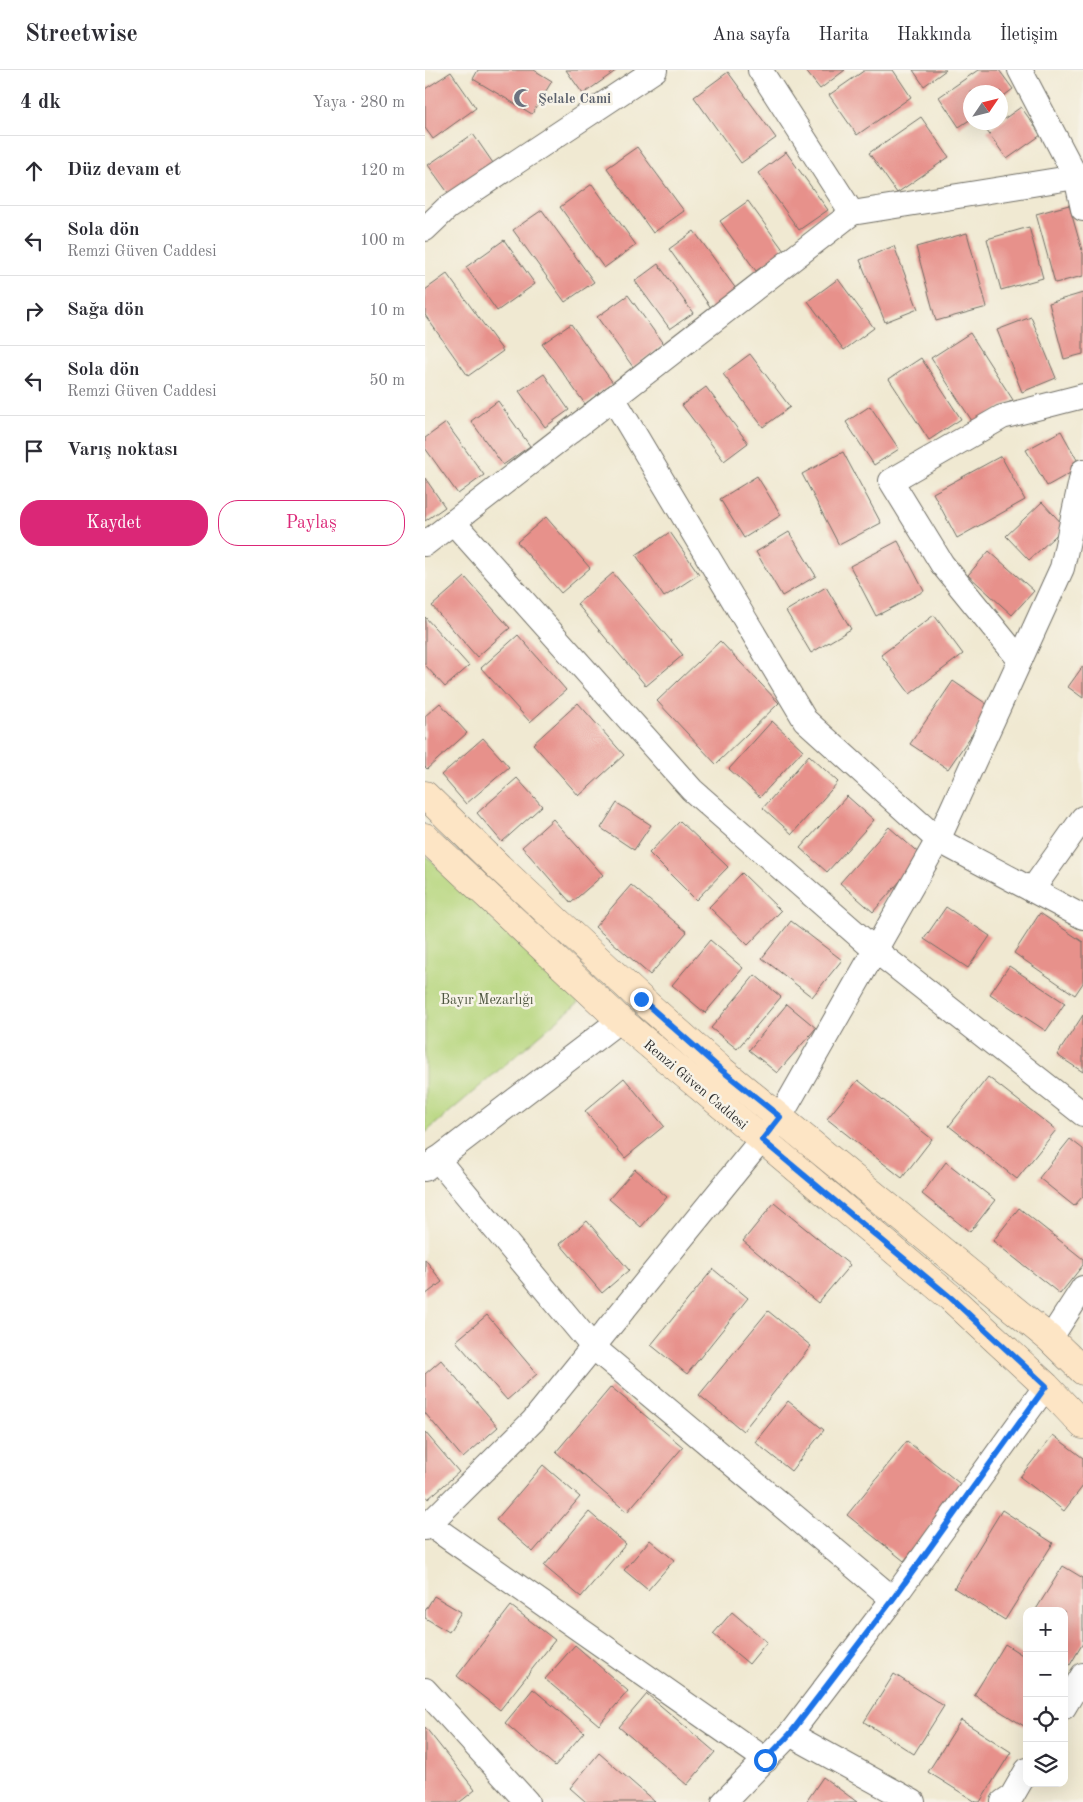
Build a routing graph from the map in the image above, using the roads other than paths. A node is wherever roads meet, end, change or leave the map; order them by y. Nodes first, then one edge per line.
1 (655, 70) edge
2 (760, 70) edge
3 (1020, 70) edge
4 (1080, 176) edge
5 (1083, 209) edge
6 (852, 213) junction
7 (426, 224) edge
8 (1083, 396) edge
9 (613, 398) junction
10 (1083, 471) edge
11 (453, 522) junction
12 (425, 544) edge
13 (1020, 660) junction
14 (425, 795) edge
15 (1083, 818) edge
16 (425, 837) edge
17 (938, 840) junction
18 (1032, 890) junction
19 (1083, 917) edge
20 (875, 950) junction
21 (620, 1020) junction
22 (1083, 1114) edge
23 (780, 1117) junction
24 (762, 1140) junction
25 (431, 1164) edge
26 (1083, 1288) edge
27 (1050, 1339) junction
28 (593, 1348) junction
29 (1083, 1372) edge
30 (1046, 1386) junction
31 (1083, 1425) edge
32 (427, 1526) edge
33 (893, 1599) junction
34 (1083, 1675) edge
35 (425, 1690) edge
36 (1068, 1700) edge
37 (790, 1734) junction
38 (765, 1760) junction
39 (1023, 1777) edge
40 (1010, 1800) edge
41 (527, 1802) edge
42 (724, 1802) edge
43 (913, 1802) edge

1 - 7 street
2 - 6 street
3 - 4 street
4 - 5 street
4 - 6 street
6 - 9 street
8 - 13 street
9 - 11 street
9 - 17 street
10 - 13 street
11 - 12 street
11 - 20 street
13 - 17 street
14 - 23 main road, Remzi Güven Caddesi
15 - 18 street
16 - 21 main road, Remzi Güven Caddesi
17 - 18 street
17 - 20 street
18 - 19 street
20 - 22 street
20 - 23 street
21 - 24 main road, Remzi Güven Caddesi
21 - 25 street
23 - 24 street
23 - 27 main road, Remzi Güven Caddesi
24 - 28 street
24 - 30 main road, Remzi Güven Caddesi
25 - 28 street
26 - 27 street
27 - 29 main road, Remzi Güven Caddesi
28 - 32 street
28 - 33 street
30 - 31 main road, Remzi Güven Caddesi
30 - 33 street
32 - 38 street
33 - 37 street
34 - 36 street
35 - 41 street
37 - 38 street
37 - 43 street
38 - 42 street
39 - 40 street

